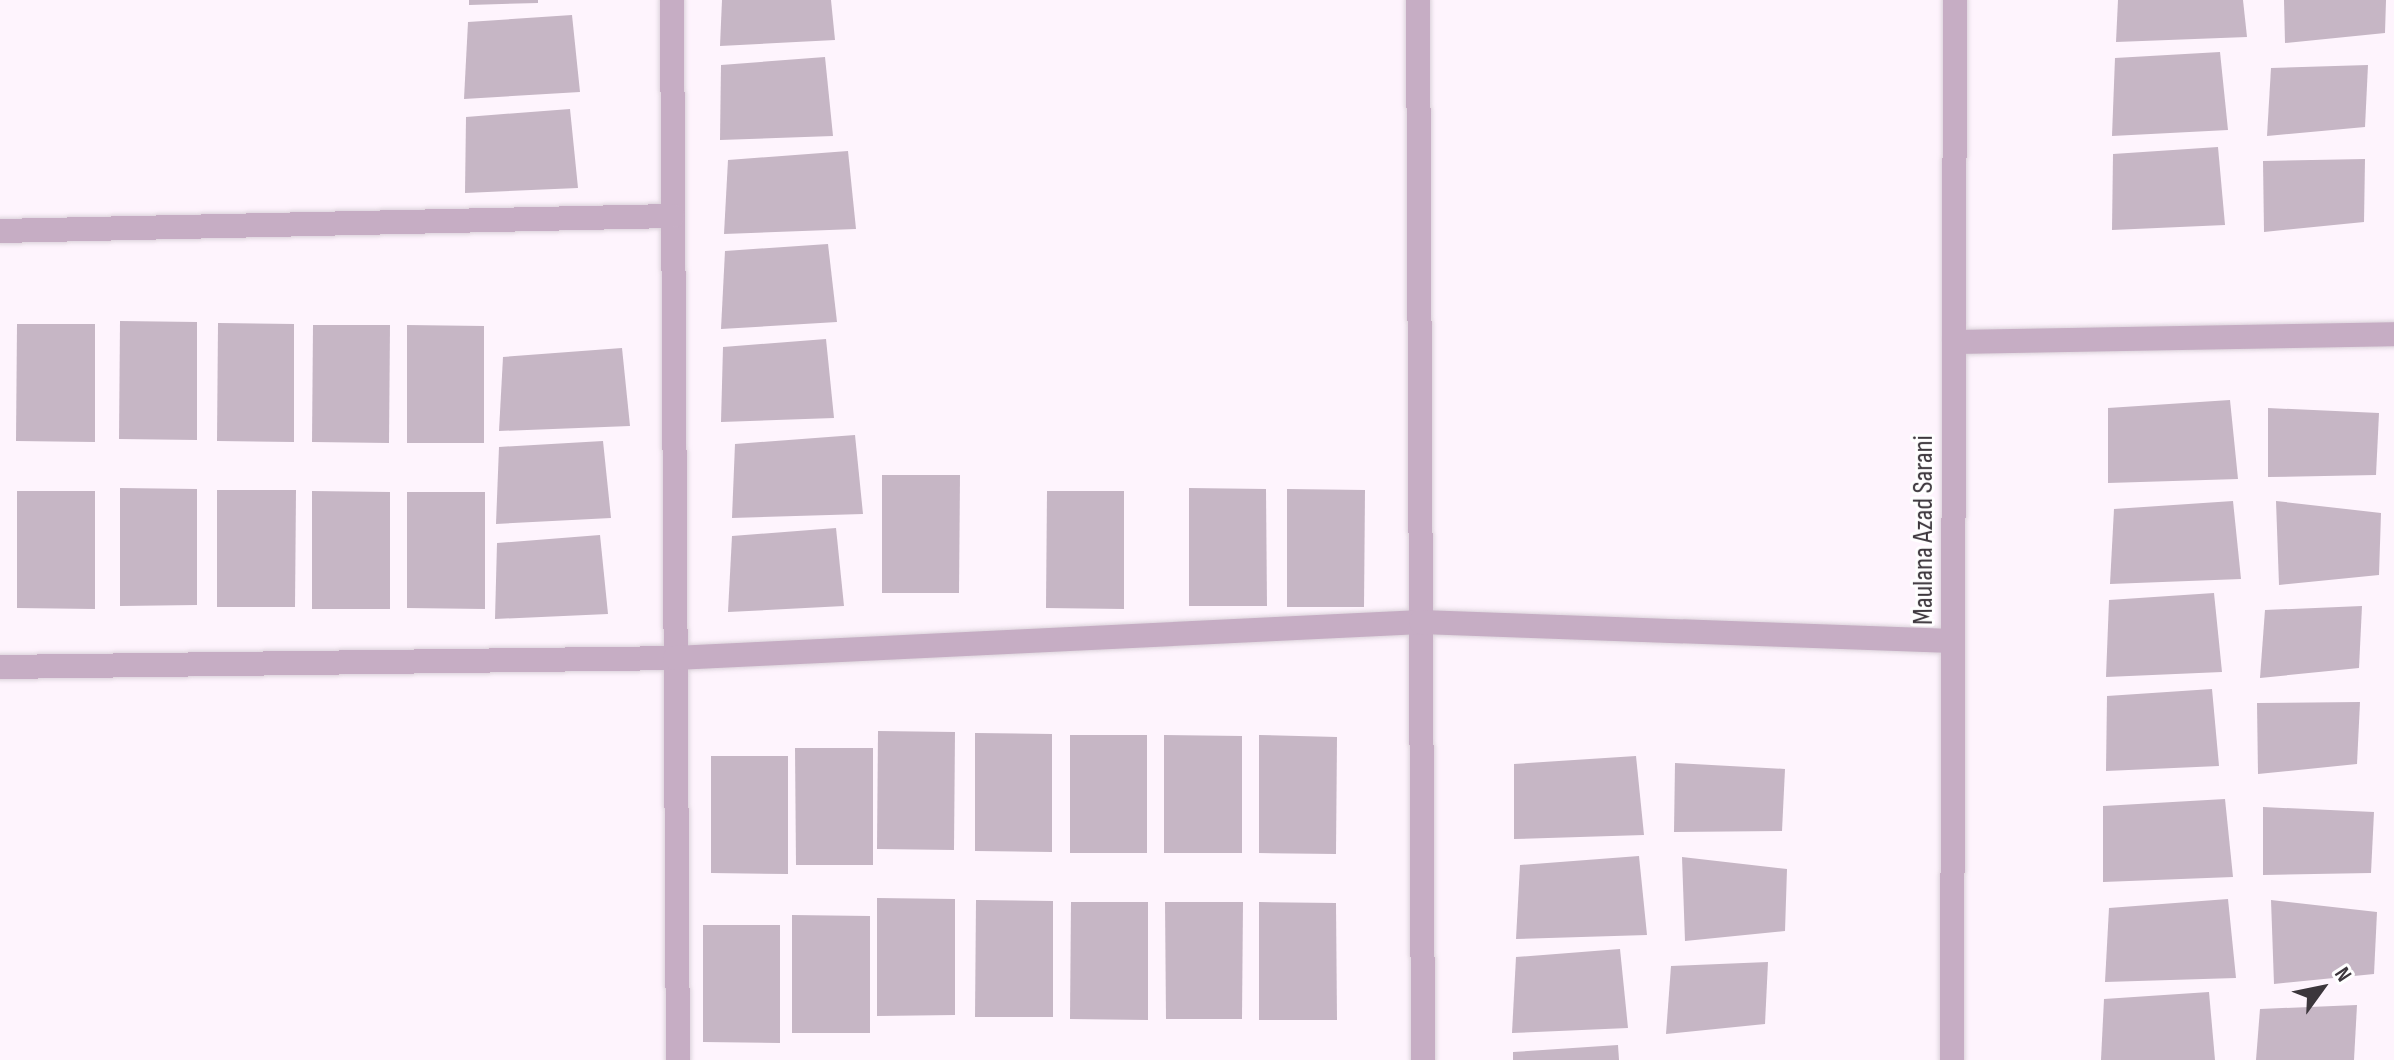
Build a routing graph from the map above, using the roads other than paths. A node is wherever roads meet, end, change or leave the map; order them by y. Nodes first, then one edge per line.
1 (672, 0) edge
2 (1418, 0) edge
3 (1955, 0) edge
4 (673, 216) junction
5 (0, 231) edge
6 (2394, 334) edge
7 (1954, 342) junction
8 (1421, 622) junction
9 (1953, 641) junction
10 (675, 658) junction
11 (0, 667) edge
12 (678, 1060) edge
13 (1423, 1060) edge
14 (1952, 1060) edge

1 - 4 street
2 - 8 street
3 - 7 street, Maulana Azad Sarani
4 - 5 street
4 - 10 street
6 - 7 street
7 - 9 street, Maulana Azad Sarani
8 - 9 street
8 - 10 street
8 - 13 street
9 - 14 street, Maulana Azad Sarani
10 - 11 street
10 - 12 street

